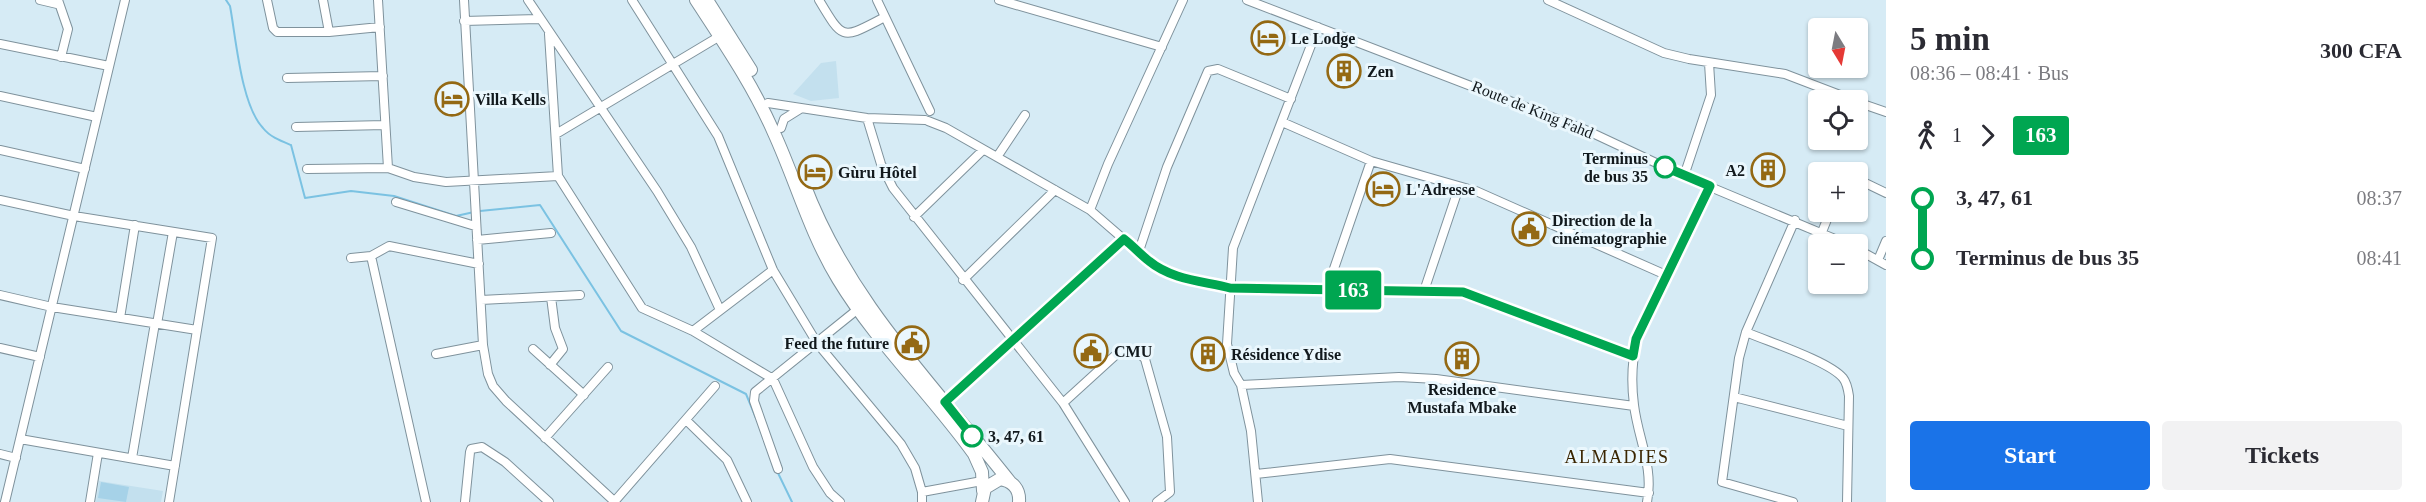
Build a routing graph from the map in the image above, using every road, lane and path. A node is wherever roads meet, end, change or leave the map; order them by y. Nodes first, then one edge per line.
1 (40, 0) edge
2 (125, 0) edge
3 (267, 0) edge
4 (323, 0) edge
5 (378, 0) edge
6 (464, 0) edge
7 (528, 0) edge
8 (632, 0) edge
9 (696, 0) edge
10 (707, 0) edge
11 (819, 0) edge
12 (877, 0) edge
13 (999, 0) edge
14 (1183, 0) edge
15 (1247, 0) edge
16 (1548, 0) edge
17 (58, 2) edge
18 (885, 17) junction
19 (539, 19) junction
20 (464, 21) junction
21 (380, 27) junction
22 (1318, 27) junction
23 (329, 32) junction
24 (549, 34) junction
25 (720, 36) junction
26 (0, 44) edge
27 (1162, 47) junction
28 (61, 57) junction
29 (1709, 63) junction
30 (674, 65) junction
31 (109, 66) junction
32 (383, 76) junction
33 (287, 78) dead end
34 (1827, 90) edge
35 (0, 96) edge
36 (1291, 99) junction
37 (768, 103) junction
38 (1868, 106) edge
39 (600, 108) junction
40 (800, 109) junction
41 (1886, 112) edge
42 (1025, 115) dead end
43 (97, 117) junction
44 (867, 118) junction
45 (929, 118) junction
46 (1282, 122) junction
47 (385, 125) junction
48 (296, 127) dead end
49 (781, 128) junction
50 (556, 134) junction
51 (0, 150) edge
52 (983, 150) junction
53 (997, 157) junction
54 (1371, 161) junction
55 (388, 168) junction
56 (85, 169) junction
57 (307, 169) dead end
58 (558, 176) junction
59 (1684, 176) junction
60 (472, 179) junction
61 (1868, 184) edge
62 (1710, 186) junction
63 (1459, 187) junction
64 (1054, 190) junction
65 (1886, 192) edge
66 (0, 200) edge
67 (396, 202) dead end
68 (1090, 210) junction
69 (74, 216) junction
70 (914, 217) junction
71 (1795, 220) junction
72 (1826, 222) edge
73 (475, 224) junction
74 (135, 225) junction
75 (173, 231) junction
76 (1821, 232) junction
77 (551, 233) dead end
78 (1825, 234) edge
79 (1124, 239) junction
80 (477, 240) junction
81 (1886, 241) edge
82 (1138, 251) junction
83 (1868, 255) edge
84 (371, 256) junction
85 (351, 258) dead end
86 (1882, 262) edge
87 (479, 264) junction
88 (774, 270) junction
89 (1666, 275) junction
90 (963, 280) junction
91 (1230, 288) junction
92 (1327, 289) junction
93 (1424, 291) junction
94 (580, 295) dead end
95 (0, 296) edge
96 (551, 297) junction
97 (481, 300) junction
98 (52, 307) junction
99 (858, 309) junction
100 (720, 310) junction
101 (120, 318) junction
102 (156, 323) junction
103 (197, 330) junction
104 (693, 331) junction
105 (1746, 332) junction
106 (1013, 342) junction
107 (817, 343) junction
108 (483, 345) junction
109 (0, 348) edge
110 (532, 349) dead end
111 (436, 354) dead end
112 (1633, 356) junction
113 (40, 357) junction
114 (550, 365) junction
115 (608, 367) dead end
116 (773, 379) junction
117 (1241, 385) junction
118 (715, 386) dead end
119 (584, 395) junction
120 (1734, 397) junction
121 (945, 402) junction
122 (1063, 403) junction
123 (1634, 406) junction
124 (686, 420) junction
125 (1848, 426) junction
126 (545, 438) junction
127 (20, 439) junction
128 (98, 453) junction
129 (0, 454) edge
130 (16, 458) junction
131 (132, 458) junction
132 (175, 466) junction
133 (778, 469) dead end
134 (1256, 474) junction
135 (1010, 482) junction
136 (982, 491) edge
137 (922, 492) junction
138 (1648, 498) edge
139 (1020, 499) edge
140 (5, 502) edge
141 (90, 502) edge
142 (169, 502) edge
143 (426, 502) edge
144 (465, 502) edge
145 (549, 502) edge
146 (614, 502) edge
147 (747, 502) edge
148 (840, 502) edge
149 (922, 502) edge
150 (1125, 502) edge
151 (1157, 502) edge
152 (1257, 502) edge
153 (1793, 502) edge
154 (1847, 502) edge

1 - 17 street
2 - 31 street
3 - 23 street
4 - 23 street
5 - 21 street
6 - 20 street
7 - 19 street
8 - 30 street
9 - 25 highway
10 - 37 highway
11 - 18 street
12 - 18 street
13 - 27 street
14 - 27 street
15 - 22 street, Route de King Fahd
16 - 29 street
17 - 28 street
18 - 45 street
19 - 20 street
19 - 24 street
20 - 60 street
21 - 23 street
21 - 32 street
22 - 36 street
22 - 59 street, Route de King Fahd
24 - 39 street
24 - 50 street
25 - 30 street
25 - 99 highway
26 - 28 street
27 - 68 street
28 - 31 street
29 - 34 street
29 - 59 street
30 - 39 street
30 - 88 street
31 - 43 street
32 - 33 street
32 - 47 street
35 - 43 street
36 - 46 street
36 - 82 street
37 - 40 street
37 - 49 highway
38 - 41 street
39 - 50 street
39 - 100 street
40 - 44 street
40 - 49 street
42 - 53 street
43 - 56 street
44 - 45 street
44 - 70 street
45 - 52 street
46 - 54 street
46 - 91 street
47 - 48 street
47 - 55 street
49 - 121 highway
50 - 58 street
51 - 56 street
52 - 53 street
52 - 70 street
53 - 64 street
54 - 63 street
54 - 92 street
55 - 57 street
55 - 60 street
56 - 69 street
58 - 60 street
58 - 104 street
59 - 62 street, Route de King Fahd
60 - 73 street
61 - 65 street
62 - 71 street, Route de King Fahd
62 - 89 street
63 - 89 street
63 - 93 street
64 - 68 street
64 - 90 street
66 - 69 street
67 - 73 street
68 - 79 street
69 - 74 street
69 - 98 street
70 - 90 street
71 - 76 street, Route de King Fahd
71 - 105 street
72 - 76 street
73 - 80 street
74 - 75 street
74 - 101 street
75 - 102 street
75 - 103 street
76 - 78 street, Route de King Fahd
77 - 80 street
79 - 82 street
79 - 106 street
80 - 87 street
81 - 86 street
82 - 91 street
83 - 86 street
84 - 85 street
84 - 87 street
84 - 143 street
87 - 97 street
88 - 100 street
88 - 107 street
89 - 112 street
90 - 106 street
91 - 92 street
91 - 117 street
92 - 93 street
93 - 112 street
94 - 96 street
95 - 98 street
96 - 97 street
96 - 114 street
97 - 108 street
98 - 101 street
98 - 113 street
99 - 107 street
99 - 136 highway
100 - 104 street
101 - 102 street
102 - 103 street
102 - 131 street
103 - 132 street
104 - 116 street
105 - 120 street
105 - 125 street
106 - 121 street
106 - 122 street
107 - 116 street
107 - 137 street
108 - 111 street
108 - 126 street
109 - 113 street
110 - 114 street
112 - 123 street
113 - 127 street
114 - 119 street
115 - 119 street
116 - 133 street
116 - 148 street
117 - 123 street
117 - 134 street
118 - 124 street
119 - 126 street
120 - 125 street
120 - 153 street
121 - 135 highway
122 - 150 street
122 - 151 street
123 - 138 street
124 - 146 street
124 - 147 street
125 - 154 street
126 - 146 street
127 - 128 street
127 - 130 street
128 - 131 street
128 - 141 street
129 - 130 street
130 - 140 street
131 - 132 street
132 - 142 street
134 - 138 street
134 - 152 street
135 - 136 highway
135 - 139 highway
136 - 137 street
137 - 149 street
144 - 145 street

